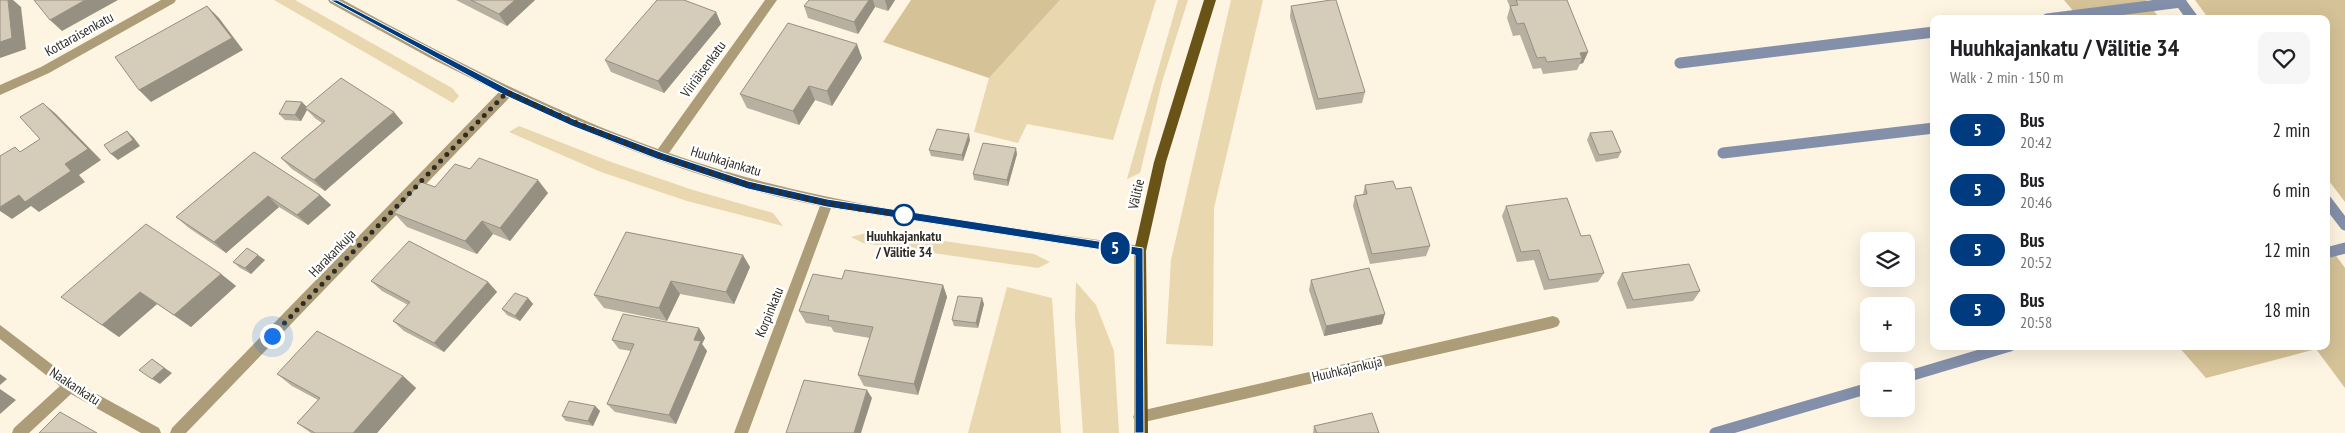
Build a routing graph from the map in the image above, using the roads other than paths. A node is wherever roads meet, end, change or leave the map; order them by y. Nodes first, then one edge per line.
1 (170, 0) edge
2 (336, 0) edge
3 (771, 0) edge
4 (1210, 0) edge
5 (0, 90) edge
6 (507, 92) junction
7 (660, 156) junction
8 (827, 203) junction
9 (1140, 251) junction
10 (1553, 322) dead end
11 (0, 331) edge
12 (70, 386) junction
13 (1140, 417) junction
14 (19, 433) edge
15 (154, 433) edge
16 (177, 433) edge
17 (742, 433) edge
18 (1140, 433) edge

1 - 5 street, Kottaraisenkatu
2 - 6 street, Huuhkajankatu
3 - 7 street, Viiriäisenkatu
4 - 9 main road, Välitie
6 - 7 street, Huuhkajankatu
6 - 16 street, Harakankuja
7 - 8 street, Huuhkajankatu
8 - 9 street, Huuhkajankatu
8 - 17 street, Korpinkatu
9 - 13 main road, Välitie
10 - 13 street, Huuhkajankuja
11 - 12 street, Naakankatu
12 - 14 street
12 - 15 street, Naakankatu
13 - 18 main road, Välitie

